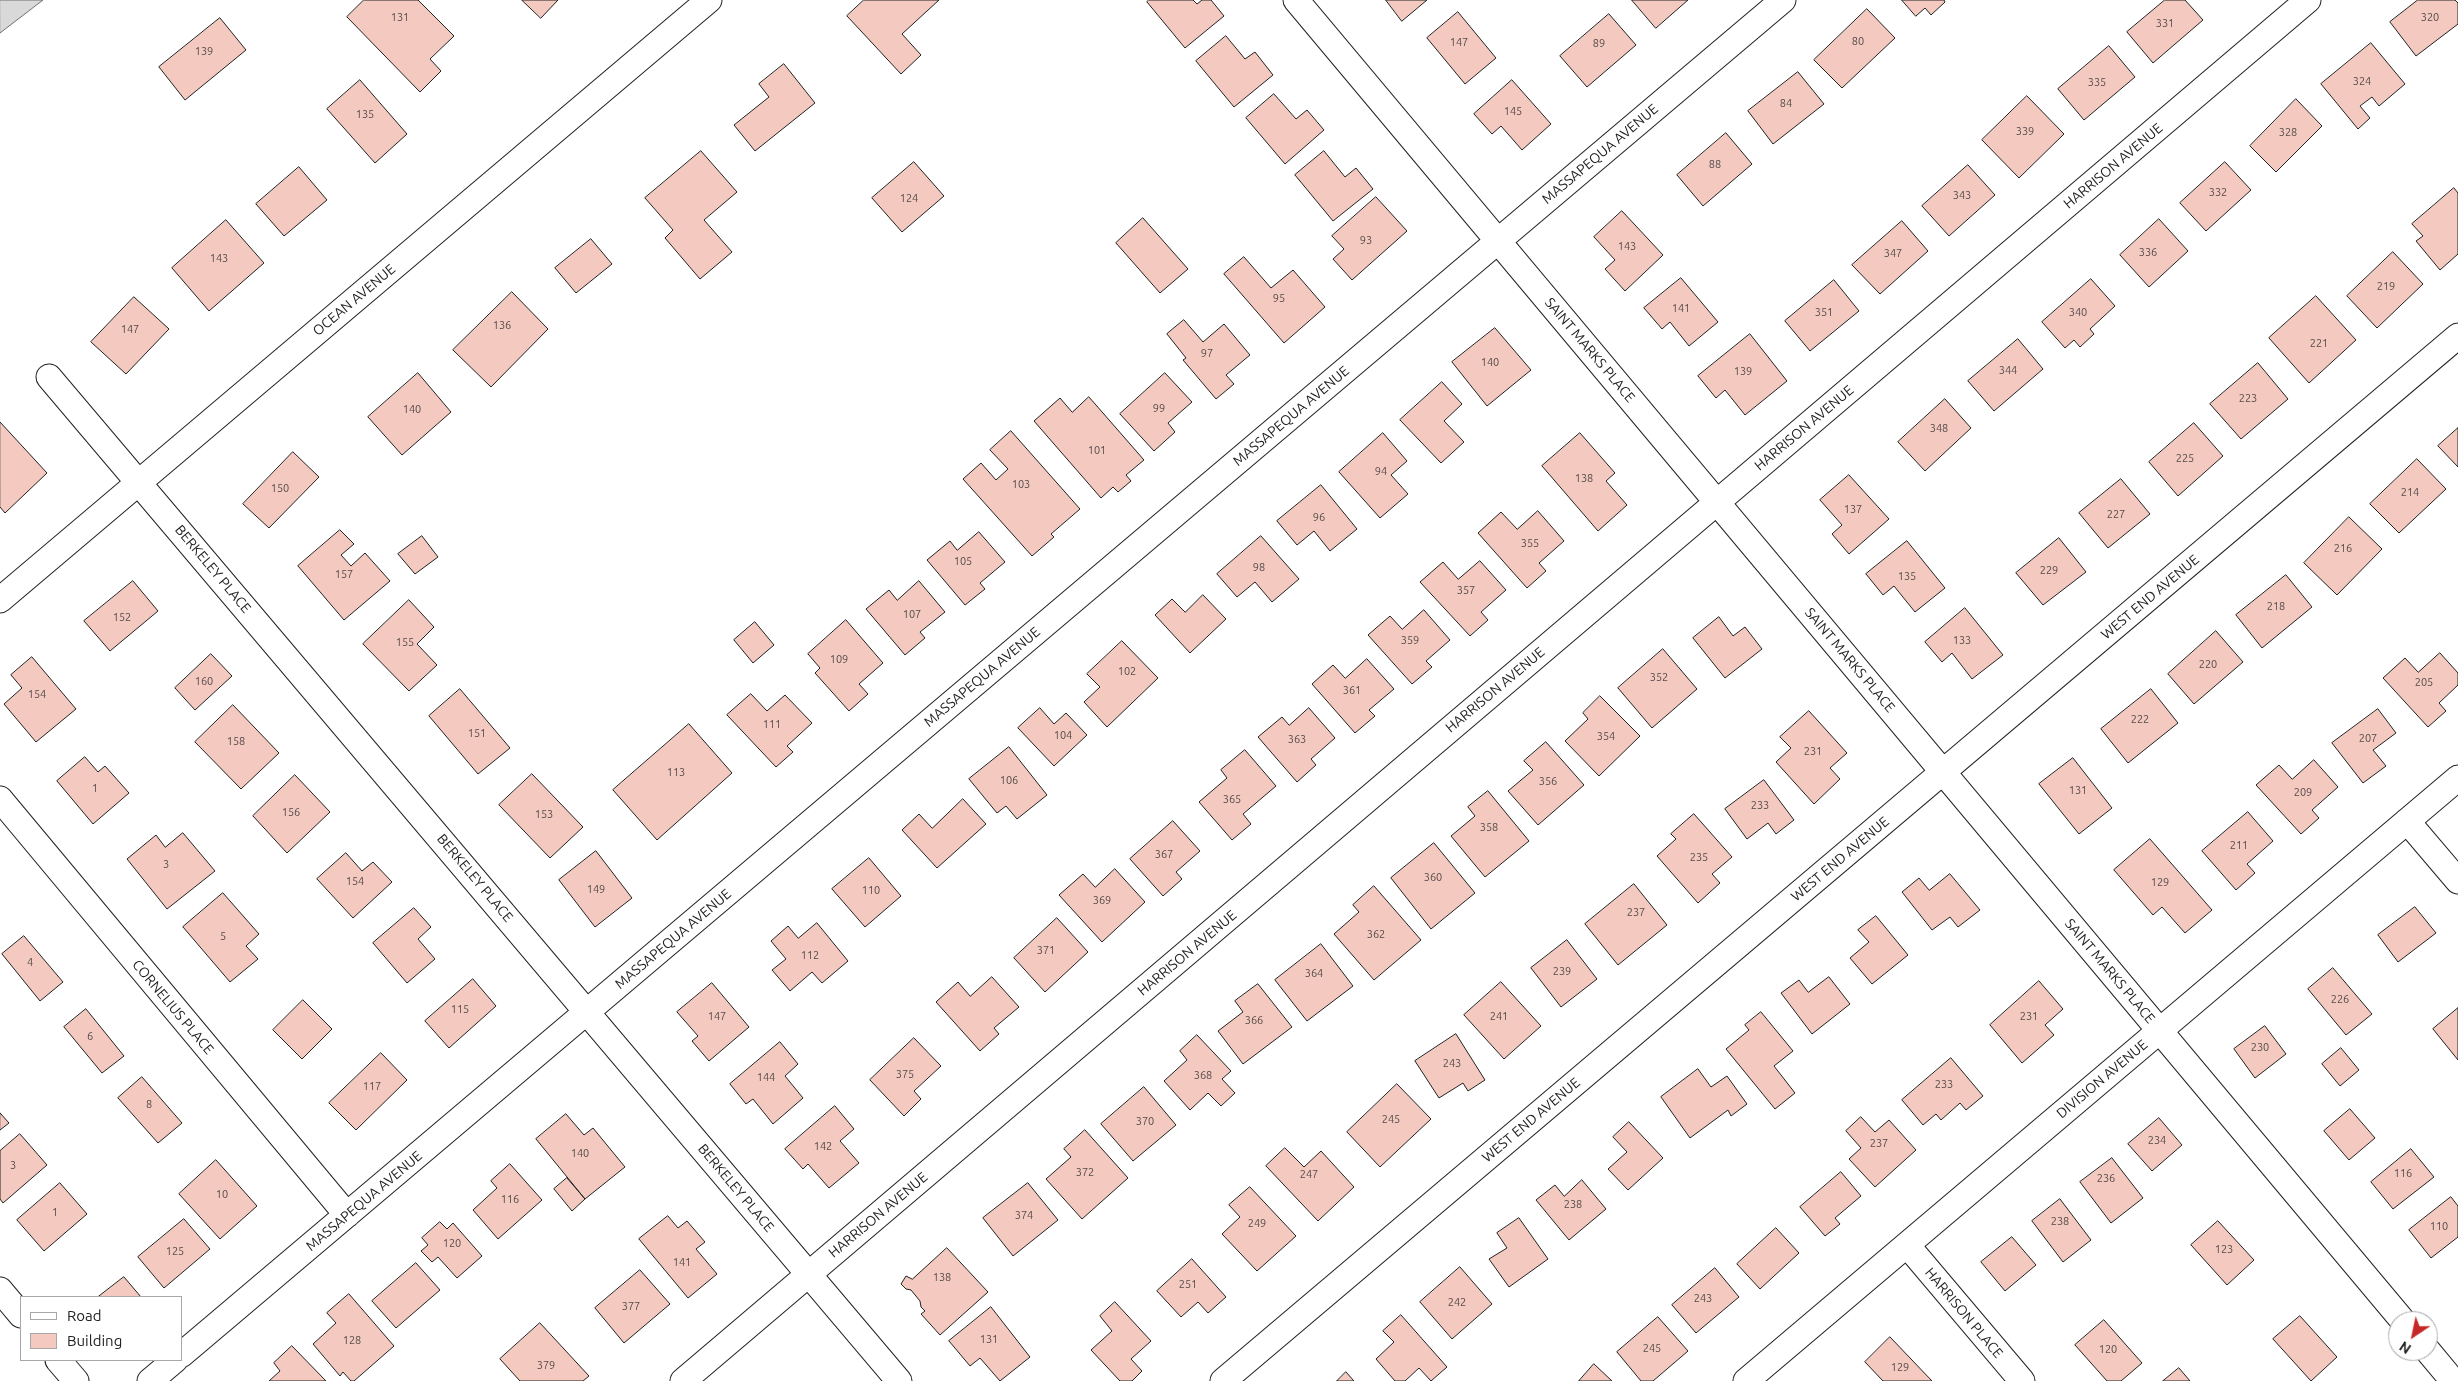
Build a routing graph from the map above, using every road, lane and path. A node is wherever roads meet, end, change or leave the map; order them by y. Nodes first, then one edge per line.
1 (709, 0) edge
2 (1296, 0) edge
3 (1783, 0) edge
4 (2308, 0) edge
5 (1498, 241) junction
6 (2458, 336) edge
7 (49, 377) dead end
8 (139, 482) junction
9 (1717, 502) junction
10 (0, 600) edge
11 (1943, 772) junction
12 (2458, 778) edge
13 (0, 799) edge
14 (2407, 821) junction
15 (2458, 881) edge
16 (588, 1011) junction
17 (2160, 1030) junction
18 (347, 1215) junction
19 (1907, 1245) junction
20 (809, 1274) junction
21 (0, 1290) edge
22 (2395, 1311) edge
23 (20, 1314) edge
24 (182, 1354) edge
25 (59, 1361) edge
26 (174, 1361) edge
27 (2436, 1361) edge
28 (76, 1381) edge
29 (150, 1381) edge
30 (682, 1381) edge
31 (900, 1381) edge
32 (1223, 1381) edge
33 (1746, 1381) edge
34 (2022, 1381) edge
35 (2453, 1381) edge

1 - 8 street, OCEAN AVENUE
2 - 5 street, SAINT MARKS PLACE
3 - 5 street, MASSAPEQUA AVENUE
4 - 9 street, HARRISON AVENUE
5 - 9 street, SAINT MARKS PLACE
5 - 16 street, MASSAPEQUA AVENUE
6 - 11 street, WEST END AVENUE
7 - 8 street, BERKELEY PLACE
8 - 10 street, OCEAN AVENUE
8 - 16 street, BERKELEY PLACE
9 - 11 street, SAINT MARKS PLACE
9 - 20 street, HARRISON AVENUE
11 - 17 street, SAINT MARKS PLACE
11 - 32 street, WEST END AVENUE
12 - 14 street, DIVISION AVENUE
13 - 18 street, CORNELIUS PLACE
14 - 15 street
14 - 17 street, DIVISION AVENUE
16 - 18 street, MASSAPEQUA AVENUE
16 - 20 street, BERKELEY PLACE
17 - 19 street, DIVISION AVENUE
17 - 22 street, SAINT MARKS PLACE
18 - 24 street, MASSAPEQUA AVENUE
19 - 33 street, DIVISION AVENUE
19 - 34 street, HARRISON PLACE
20 - 30 street, HARRISON AVENUE
20 - 31 street, BERKELEY PLACE
21 - 23 street
25 - 28 street
26 - 29 street
27 - 35 street

